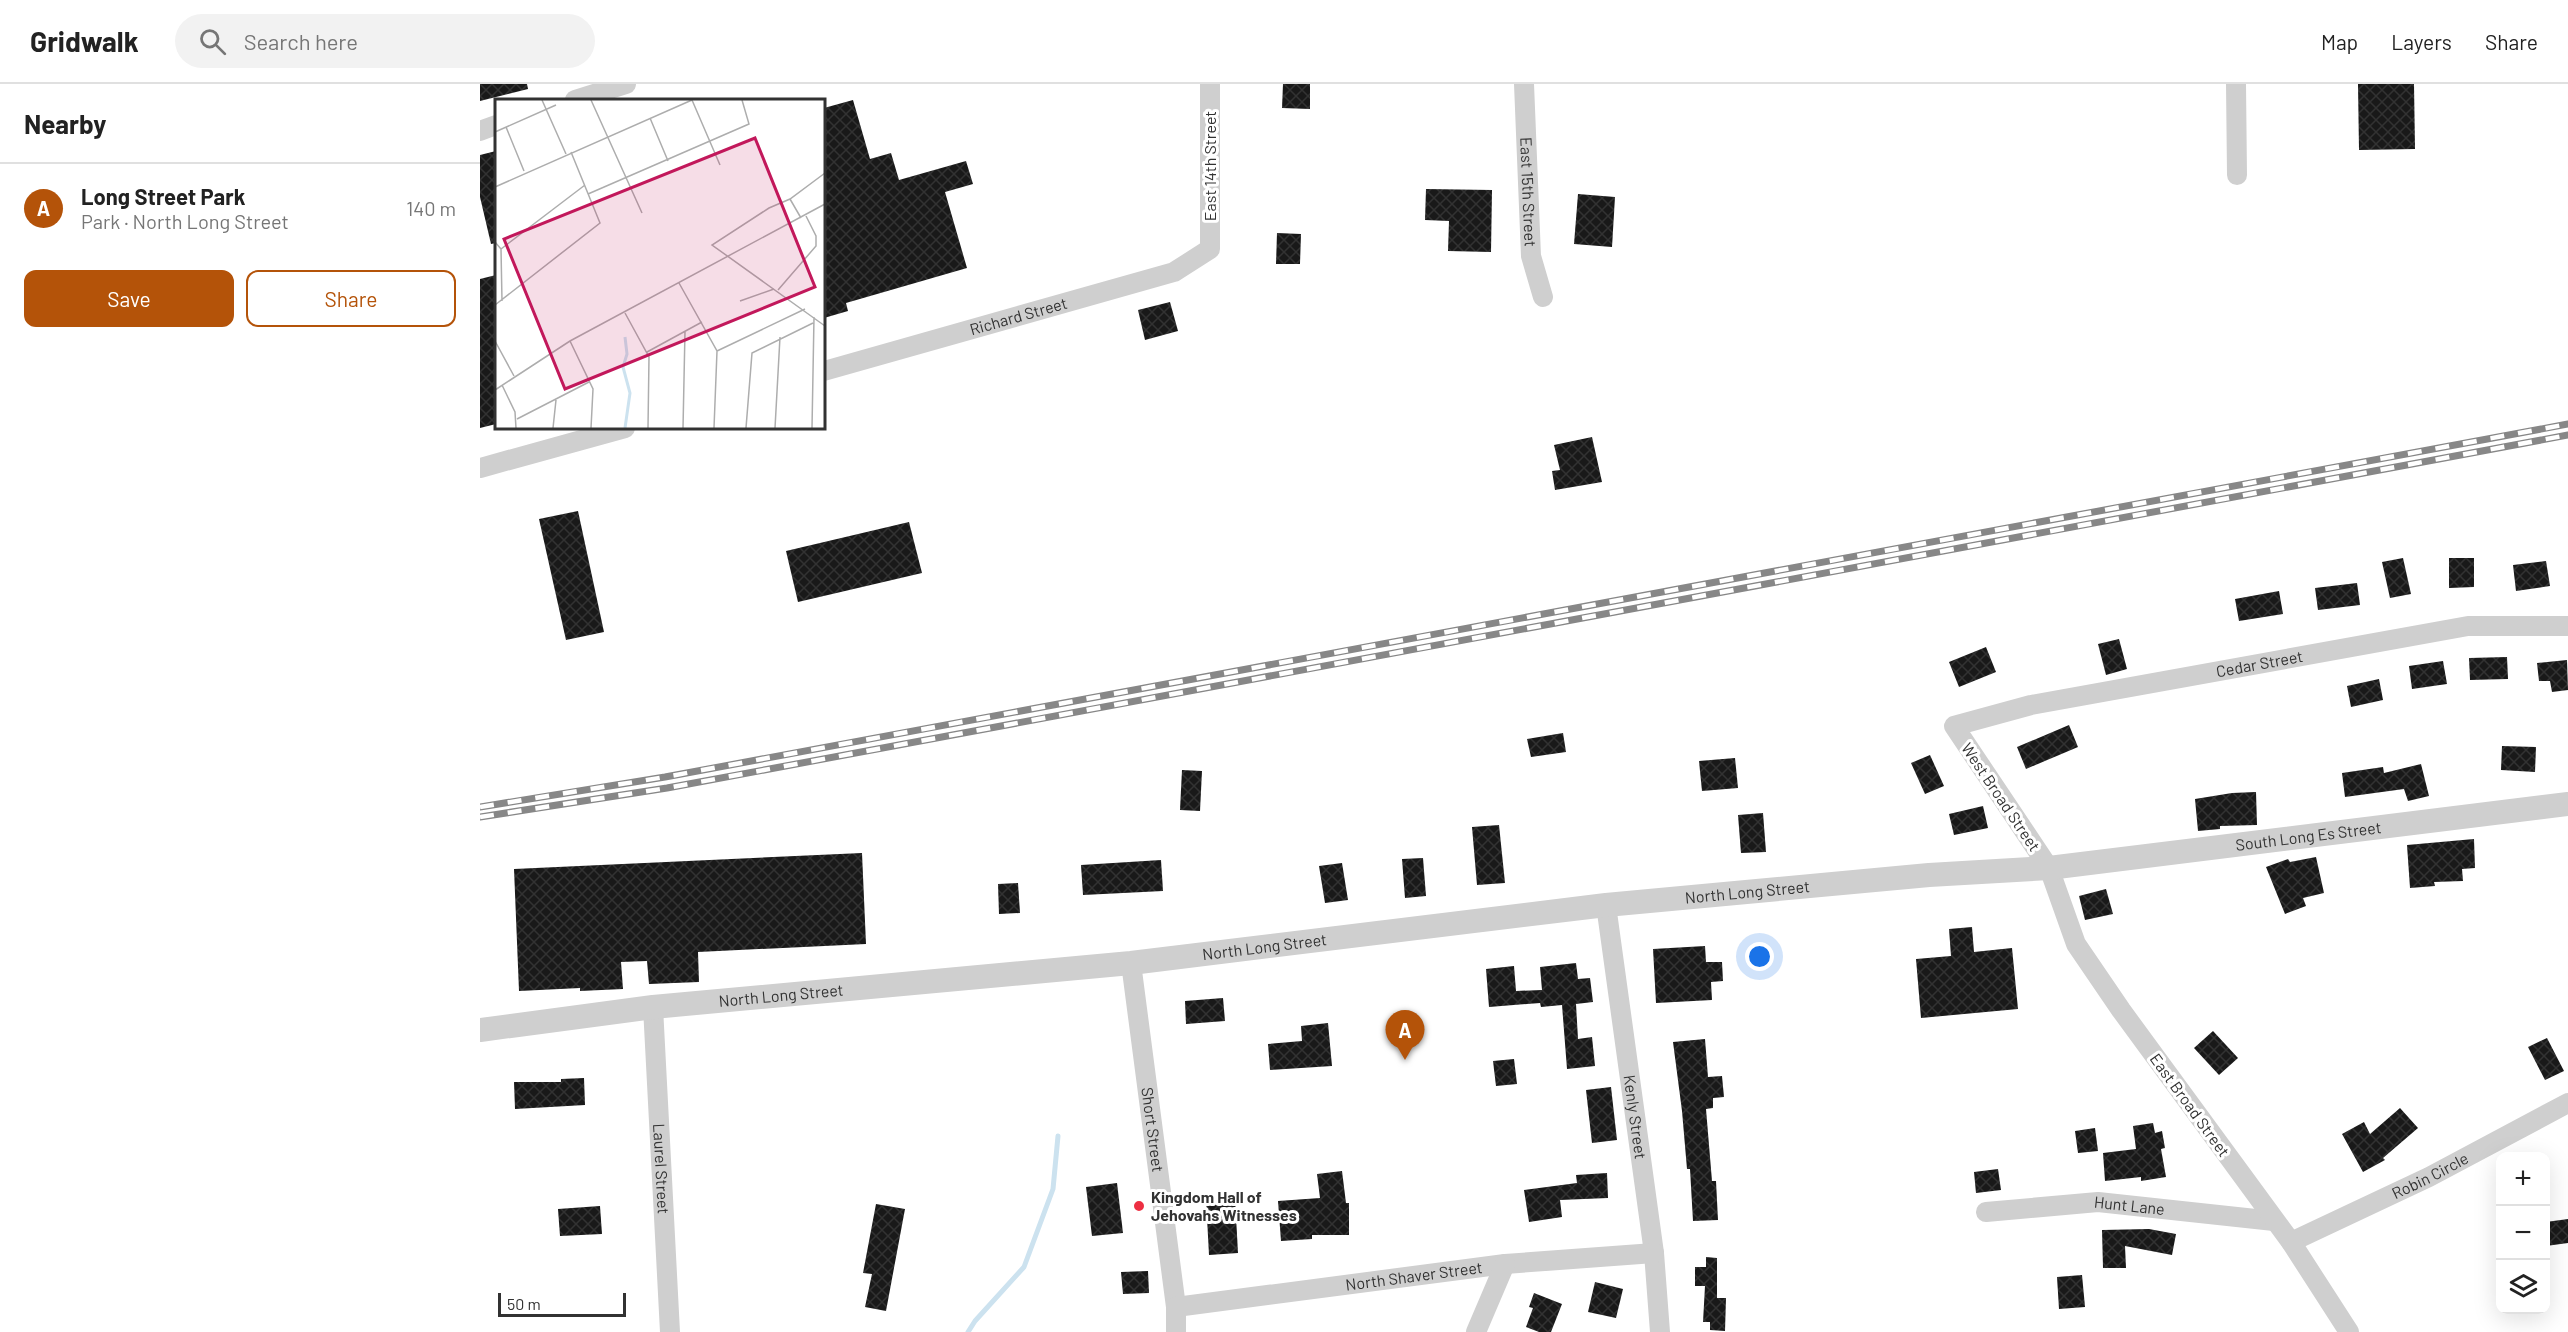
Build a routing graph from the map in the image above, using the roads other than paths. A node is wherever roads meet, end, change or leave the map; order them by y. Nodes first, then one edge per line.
1 (626, 84) edge
2 (1210, 84) edge
3 (1524, 84) edge
4 (2236, 84) edge
5 (578, 99) edge
6 (495, 125) edge
7 (480, 131) edge
8 (2236, 175) dead end
9 (1210, 249) joint
10 (1543, 297) dead end
11 (825, 371) edge
12 (621, 429) edge
13 (480, 468) edge
14 (2568, 626) edge
15 (1954, 726) joint
16 (2568, 804) edge
17 (2049, 868) junction
18 (1606, 905) junction
19 (1131, 963) junction
20 (652, 1007) junction
21 (480, 1029) edge
22 (2568, 1103) edge
23 (1986, 1212) dead end
24 (2274, 1221) junction
25 (2291, 1242) junction
26 (1654, 1253) junction
27 (1505, 1264) junction
28 (1176, 1307) junction
29 (670, 1332) edge
30 (1176, 1332) edge
31 (1476, 1332) edge
32 (1660, 1332) edge
33 (2349, 1332) edge

1 - 5 street
2 - 9 street, East 14th Street
3 - 10 street, East 15th Street
4 - 8 street
6 - 7 street
9 - 11 street, Richard Street
12 - 13 street
14 - 15 street, Cedar Street
15 - 17 street, West Broad Street
16 - 17 street, South Long Es Street
17 - 18 street, North Long Street
17 - 24 street, East Broad Street
18 - 19 street, North Long Street
18 - 26 street, Kenly Street
19 - 20 street, North Long Street
19 - 28 street, Short Street
20 - 21 street, North Long Street
20 - 29 street, Laurel Street
22 - 25 street, Robin Circle
23 - 24 street, Hunt Lane
24 - 25 street, East Broad Street
25 - 33 street, East Broad Street
26 - 27 street, North Shaver Street
26 - 32 street, Kenly Street
27 - 28 street, North Shaver Street
27 - 31 street
28 - 30 street, Short Street

